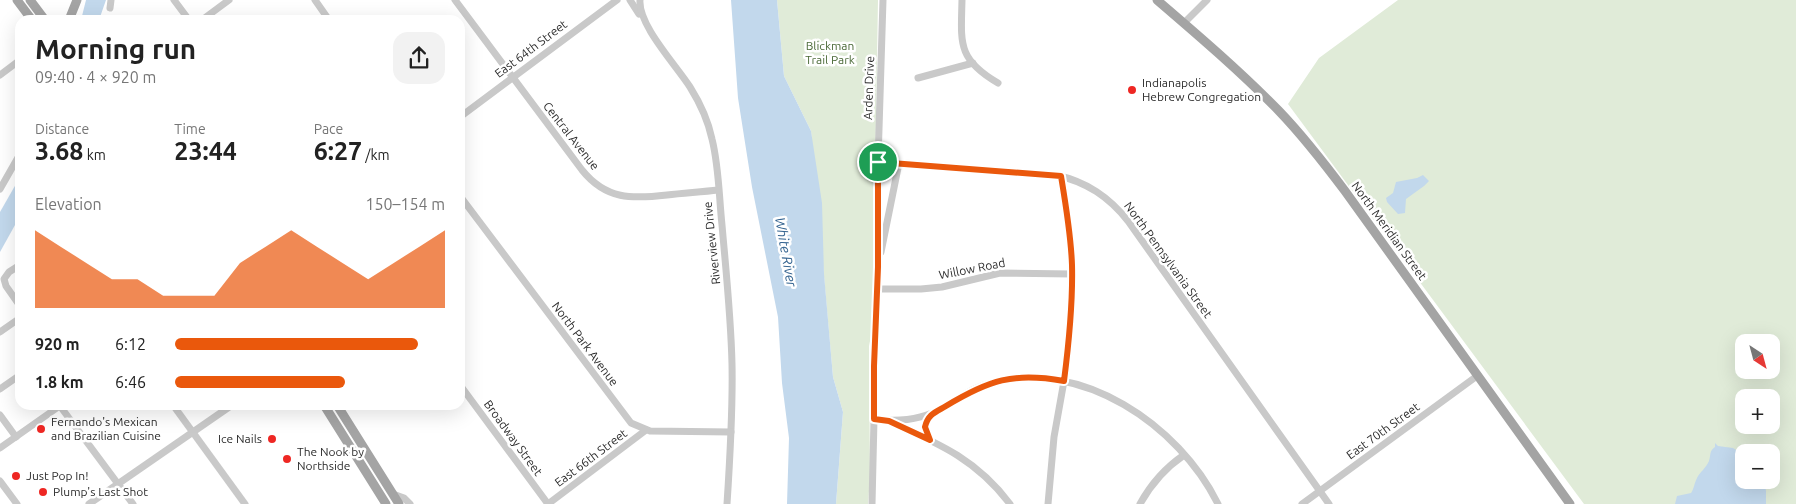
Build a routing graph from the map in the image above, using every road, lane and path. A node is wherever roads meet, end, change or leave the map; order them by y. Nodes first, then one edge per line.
1 (17, 0) edge
2 (30, 0) edge
3 (77, 0) edge
4 (174, 0) edge
5 (229, 0) edge
6 (314, 0) edge
7 (455, 0) edge
8 (617, 0) edge
9 (630, 0) edge
10 (640, 0) edge
11 (883, 0) edge
12 (962, 0) edge
13 (1157, 0) edge
14 (1206, 0) edge
15 (28, 15) edge
16 (41, 15) edge
17 (70, 15) edge
18 (185, 15) edge
19 (209, 15) edge
20 (325, 15) edge
21 (1184, 23) junction
22 (648, 28) junction
23 (973, 63) junction
24 (15, 64) edge
25 (0, 75) edge
26 (513, 78) junction
27 (918, 78) dead end
28 (998, 83) dead end
29 (465, 113) edge
30 (878, 162) junction
31 (15, 163) edge
32 (899, 163) junction
33 (1061, 176) junction
34 (0, 190) edge
35 (718, 190) junction
36 (465, 203) edge
37 (878, 267) junction
38 (15, 268) edge
39 (1072, 274) junction
40 (877, 289) junction
41 (15, 299) edge
42 (15, 322) edge
43 (0, 332) edge
44 (1477, 376) junction
45 (15, 378) edge
46 (1064, 381) junction
47 (0, 389) edge
48 (465, 392) edge
49 (53, 410) edge
50 (64, 410) edge
51 (177, 410) edge
52 (225, 410) edge
53 (327, 410) edge
54 (340, 410) edge
55 (932, 414) junction
56 (0, 415) edge
57 (874, 419) junction
58 (889, 421) junction
59 (646, 430) junction
60 (731, 432) junction
61 (193, 433) junction
62 (16, 436) junction
63 (930, 440) junction
64 (0, 448) edge
65 (1184, 455) junction
66 (0, 481) edge
67 (118, 484) junction
68 (1320, 491) junction
69 (393, 494) junction
70 (17, 504) edge
71 (90, 504) edge
72 (133, 504) edge
73 (245, 504) edge
74 (386, 504) edge
75 (399, 504) edge
76 (410, 504) edge
77 (548, 504) edge
78 (727, 504) edge
79 (872, 504) edge
80 (1010, 504) edge
81 (1048, 504) edge
82 (1140, 504) edge
83 (1218, 504) edge
84 (1302, 504) edge
85 (1329, 504) edge
86 (1570, 504) edge

1 - 15 main road
2 - 16 main road
3 - 17 main road
4 - 18 street
5 - 19 street
6 - 20 street
7 - 26 street, Central Avenue
8 - 26 street, East 64th Street
9 - 22 street
10 - 22 street, Riverview Drive
11 - 30 street, Arden Drive
12 - 23 street
13 - 21 main road, North Meridian Street
14 - 21 street
21 - 44 main road, North Meridian Street
22 - 35 street, Riverview Drive
23 - 27 street
23 - 28 street
24 - 25 street
26 - 29 street, East 64th Street
26 - 35 street, Central Avenue
30 - 32 street, North Pennsylvania Street
30 - 37 street, Arden Drive
31 - 34 street
32 - 33 street, North Pennsylvania Street
32 - 37 street, Arden Drive
33 - 39 street
33 - 68 street, North Pennsylvania Street
35 - 60 street, Riverview Drive
36 - 59 street, North Park Avenue
37 - 40 street, Arden Drive
38 - 41 street
39 - 40 street, Willow Road
39 - 46 street
40 - 57 street, Arden Drive
42 - 43 street
44 - 68 street, East 70th Street
44 - 86 main road, North Meridian Street
45 - 47 street
46 - 55 street
46 - 65 street
46 - 81 street
48 - 77 street, Broadway Street
49 - 62 street
50 - 67 street
51 - 61 street
52 - 61 street
53 - 74 main road
54 - 69 main road
55 - 58 street
55 - 63 street
56 - 62 street
57 - 58 street
57 - 79 street, Arden Drive
58 - 63 street
59 - 60 street
59 - 77 street, East 66th Street
60 - 78 street, Riverview Drive
61 - 67 street
61 - 73 street
62 - 64 street
63 - 80 street
65 - 82 street
65 - 83 street
66 - 70 street
67 - 71 street
67 - 72 street
68 - 84 street, East 70th Street
68 - 85 street, North Pennsylvania Street
69 - 75 main road
69 - 76 street

